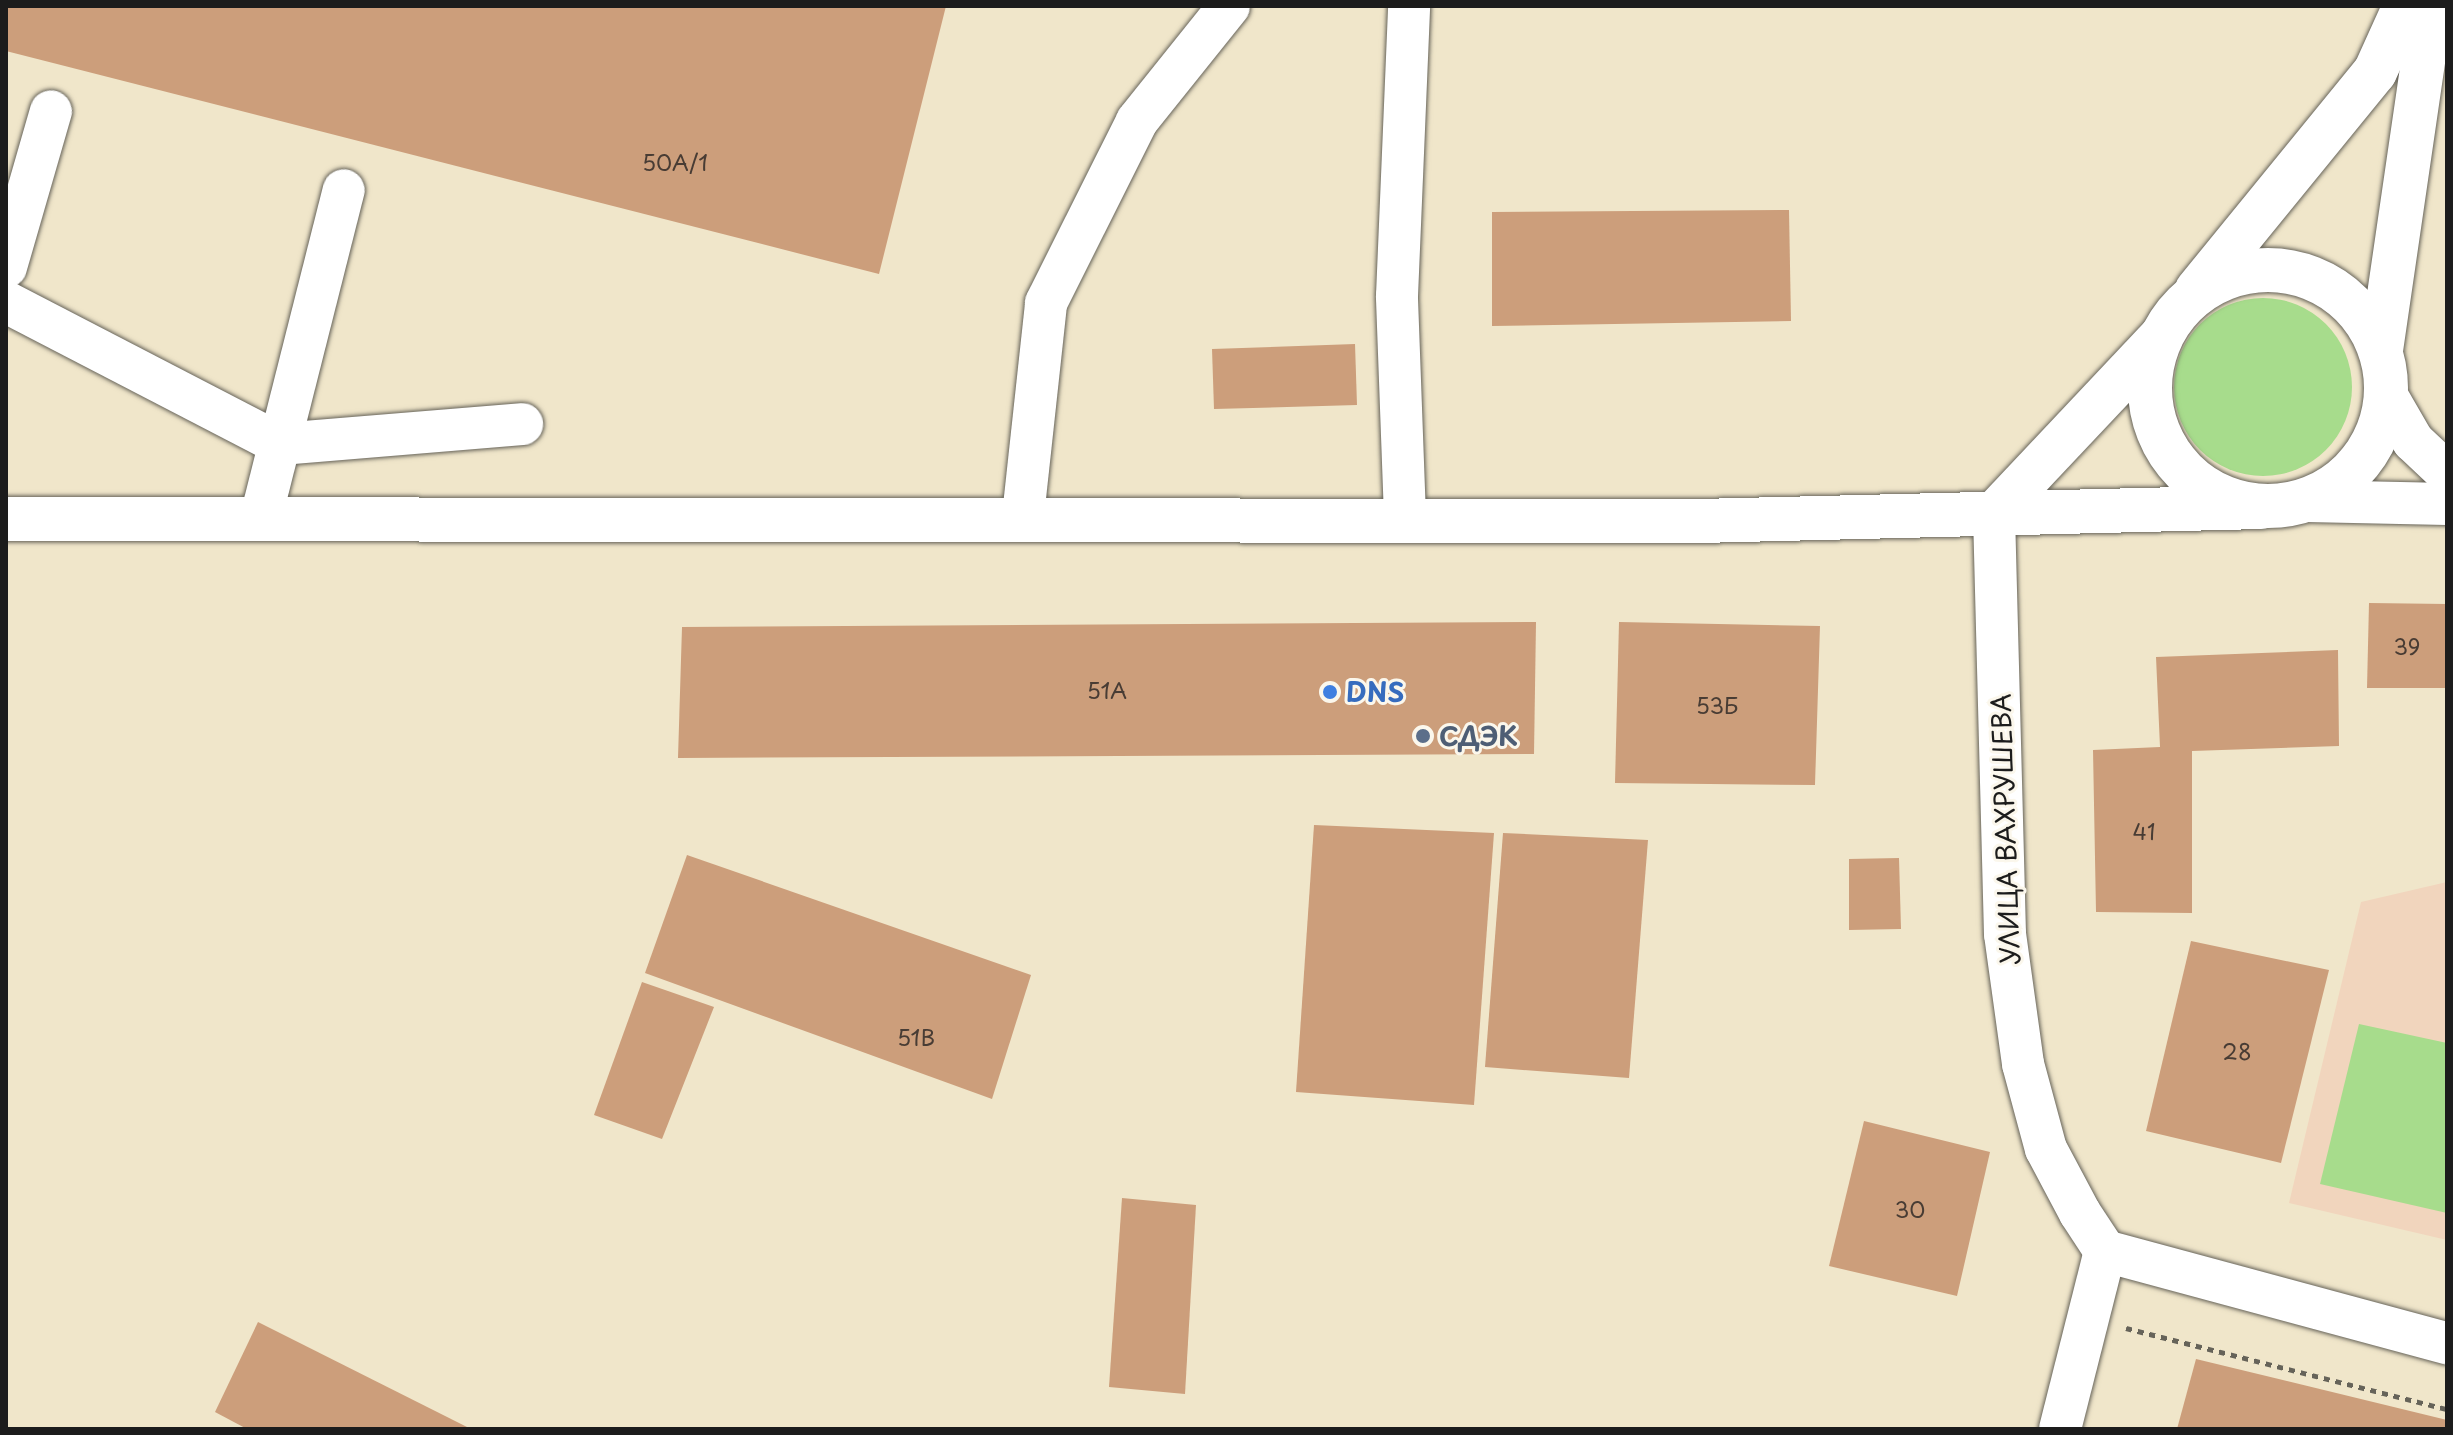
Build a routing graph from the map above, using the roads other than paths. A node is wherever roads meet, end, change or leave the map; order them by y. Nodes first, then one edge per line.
1 (1229, 6) edge
2 (1409, 6) edge
3 (2405, 6) edge
4 (2431, 6) edge
5 (51, 111) dead end
6 (344, 190) dead end
7 (6, 267) edge
8 (2190, 299) junction
9 (6, 302) edge
10 (2162, 336) junction
11 (2381, 350) junction
12 (2387, 396) junction
13 (522, 424) dead end
14 (280, 444) junction
15 (2447, 473) edge
16 (2307, 501) junction
17 (2447, 504) edge
18 (2261, 507) junction
19 (1994, 514) junction
20 (1023, 516) junction
21 (261, 517) junction
22 (1405, 517) junction
23 (6, 519) edge
24 (2105, 1251) junction
25 (2447, 1343) edge
26 (2060, 1429) edge

1 - 20 street
2 - 22 street
3 - 8 main road
4 - 11 main road
5 - 7 street
6 - 14 street
8 - 10 main road
8 - 11 main road
9 - 14 street
10 - 18 main road
10 - 19 main road
11 - 12 main road
12 - 15 street
12 - 16 main road
13 - 14 street
14 - 21 street
16 - 17 street
16 - 18 main road
18 - 19 main road
19 - 22 main road
19 - 24 street, УЛИЦА ВАХРУШЕВА
20 - 21 main road
20 - 22 main road
21 - 23 main road
24 - 25 street
24 - 26 street

